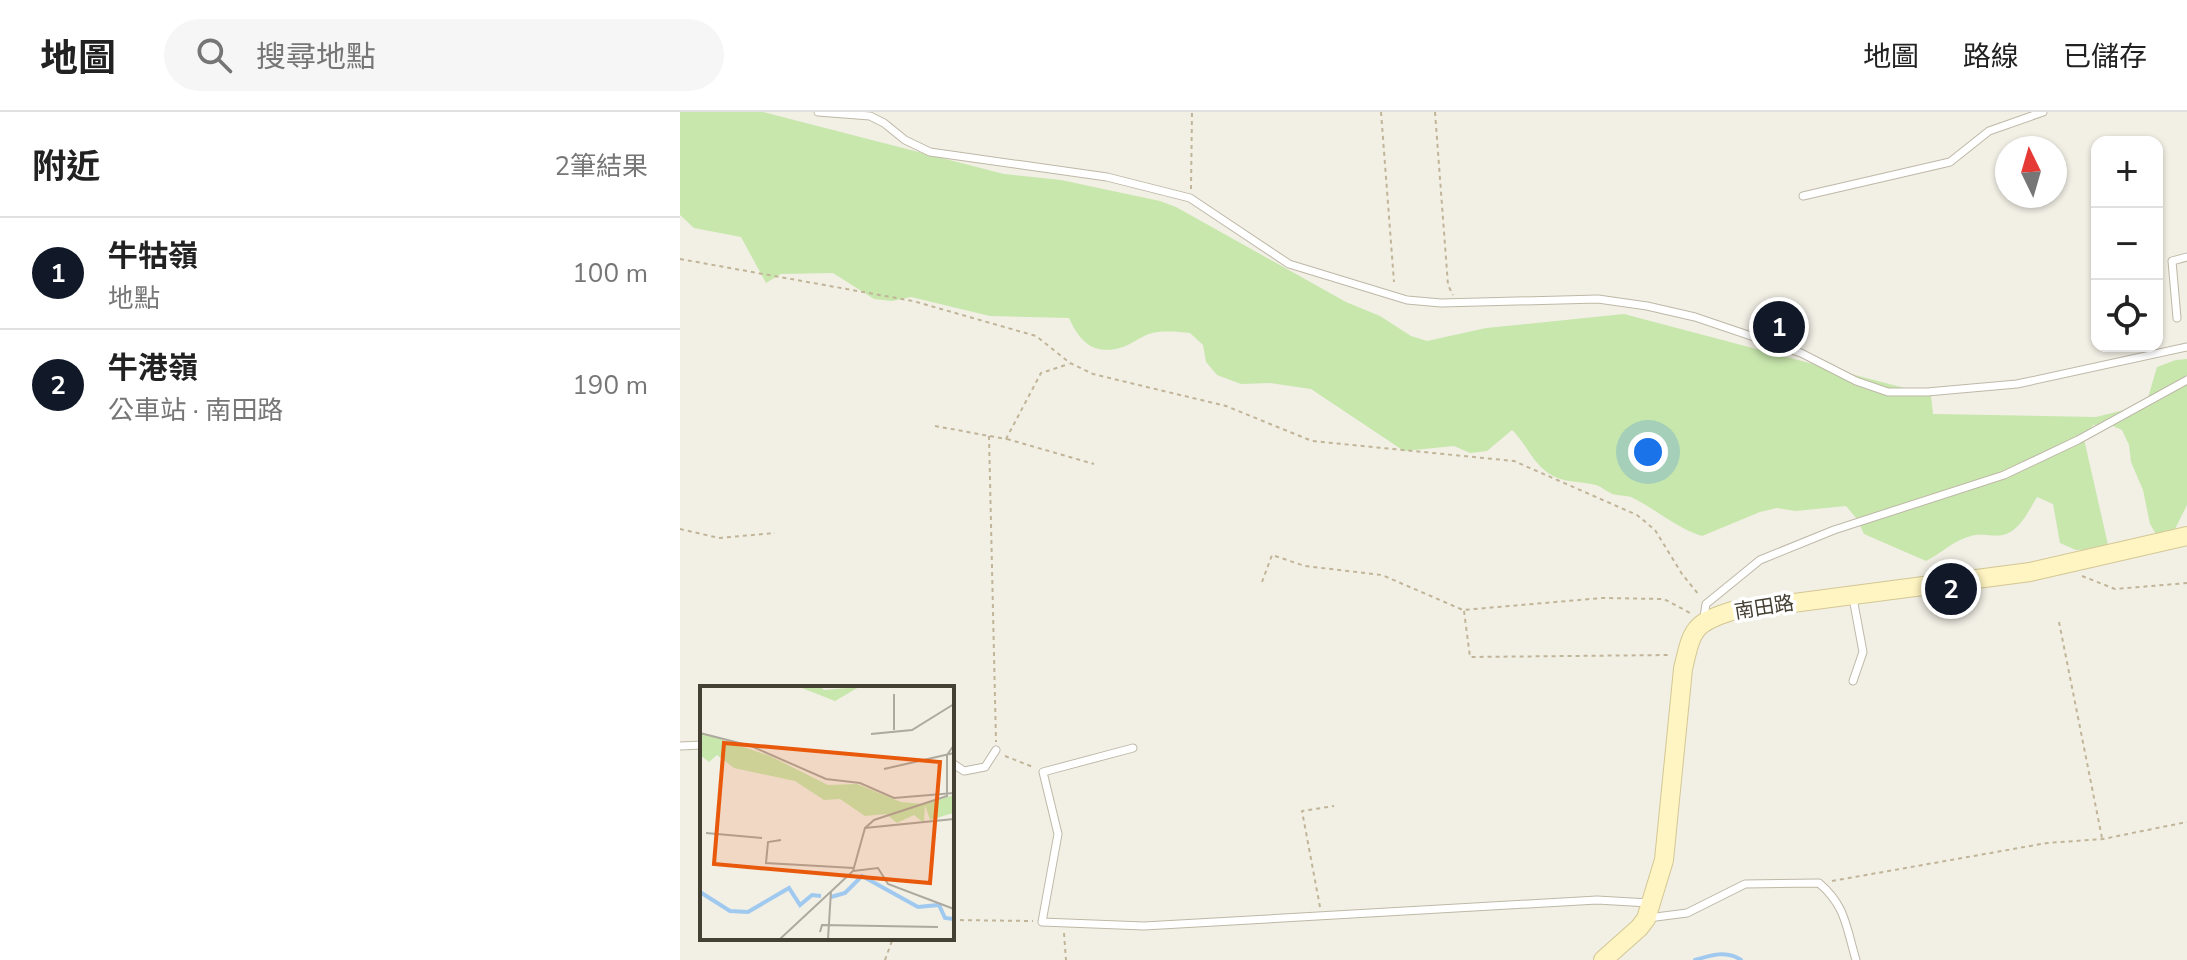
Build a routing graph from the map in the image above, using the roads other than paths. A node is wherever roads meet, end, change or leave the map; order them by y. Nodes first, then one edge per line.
1 (818, 112) edge
2 (2043, 112) edge
3 (1803, 196) dead end
4 (2187, 257) edge
5 (2177, 318) dead end
6 (2187, 347) edge
7 (2187, 380) edge
8 (2187, 536) edge
9 (1853, 595) junction
10 (1705, 612) junction
11 (1853, 681) dead end
12 (700, 745) edge
13 (680, 746) edge
14 (1133, 748) dead end
15 (996, 750) road end
16 (954, 764) edge
17 (1649, 911) junction
18 (1603, 960) edge
19 (1856, 960) edge

1 - 6 lane
2 - 3 lane
4 - 5 lane
7 - 10 lane
8 - 9 main road, 南田路
9 - 10 main road, 南田路
9 - 11 lane
10 - 17 main road
12 - 13 lane
14 - 17 lane
15 - 16 lane
17 - 18 main road
17 - 19 lane

